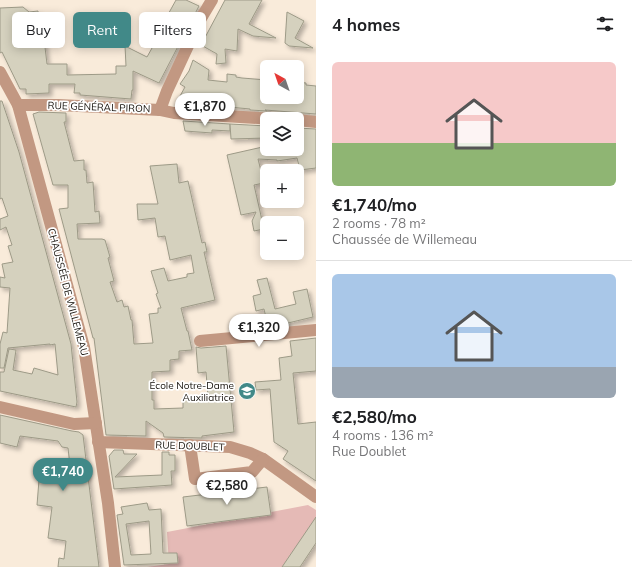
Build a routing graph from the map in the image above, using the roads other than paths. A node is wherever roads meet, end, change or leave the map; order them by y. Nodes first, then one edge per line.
1 (212, 0) edge
2 (0, 72) edge
3 (18, 105) junction
4 (160, 110) junction
5 (260, 118) edge
6 (304, 121) edge
7 (316, 122) edge
8 (316, 330) edge
9 (200, 341) dead end
10 (0, 407) edge
11 (96, 423) junction
12 (98, 442) junction
13 (190, 445) junction
14 (262, 459) junction
15 (316, 497) edge
16 (115, 567) edge

1 - 4 street
2 - 3 street, CHAUSSÉE DE WILLEMEAU
3 - 4 street, RUE GÉNÉRAL PIRON
3 - 11 street, CHAUSSÉE DE WILLEMEAU
4 - 5 street, RUE GÉNÉRAL PIRON
6 - 7 street
8 - 9 street
10 - 11 street
11 - 12 street, CHAUSSÉE DE WILLEMEAU
12 - 13 street, RUE DOUBLET
12 - 16 street, CHAUSSÉE DE WILLEMEAU
13 - 14 street, RUE DOUBLET
13 - 14 street
14 - 15 street, RUE DOUBLET

